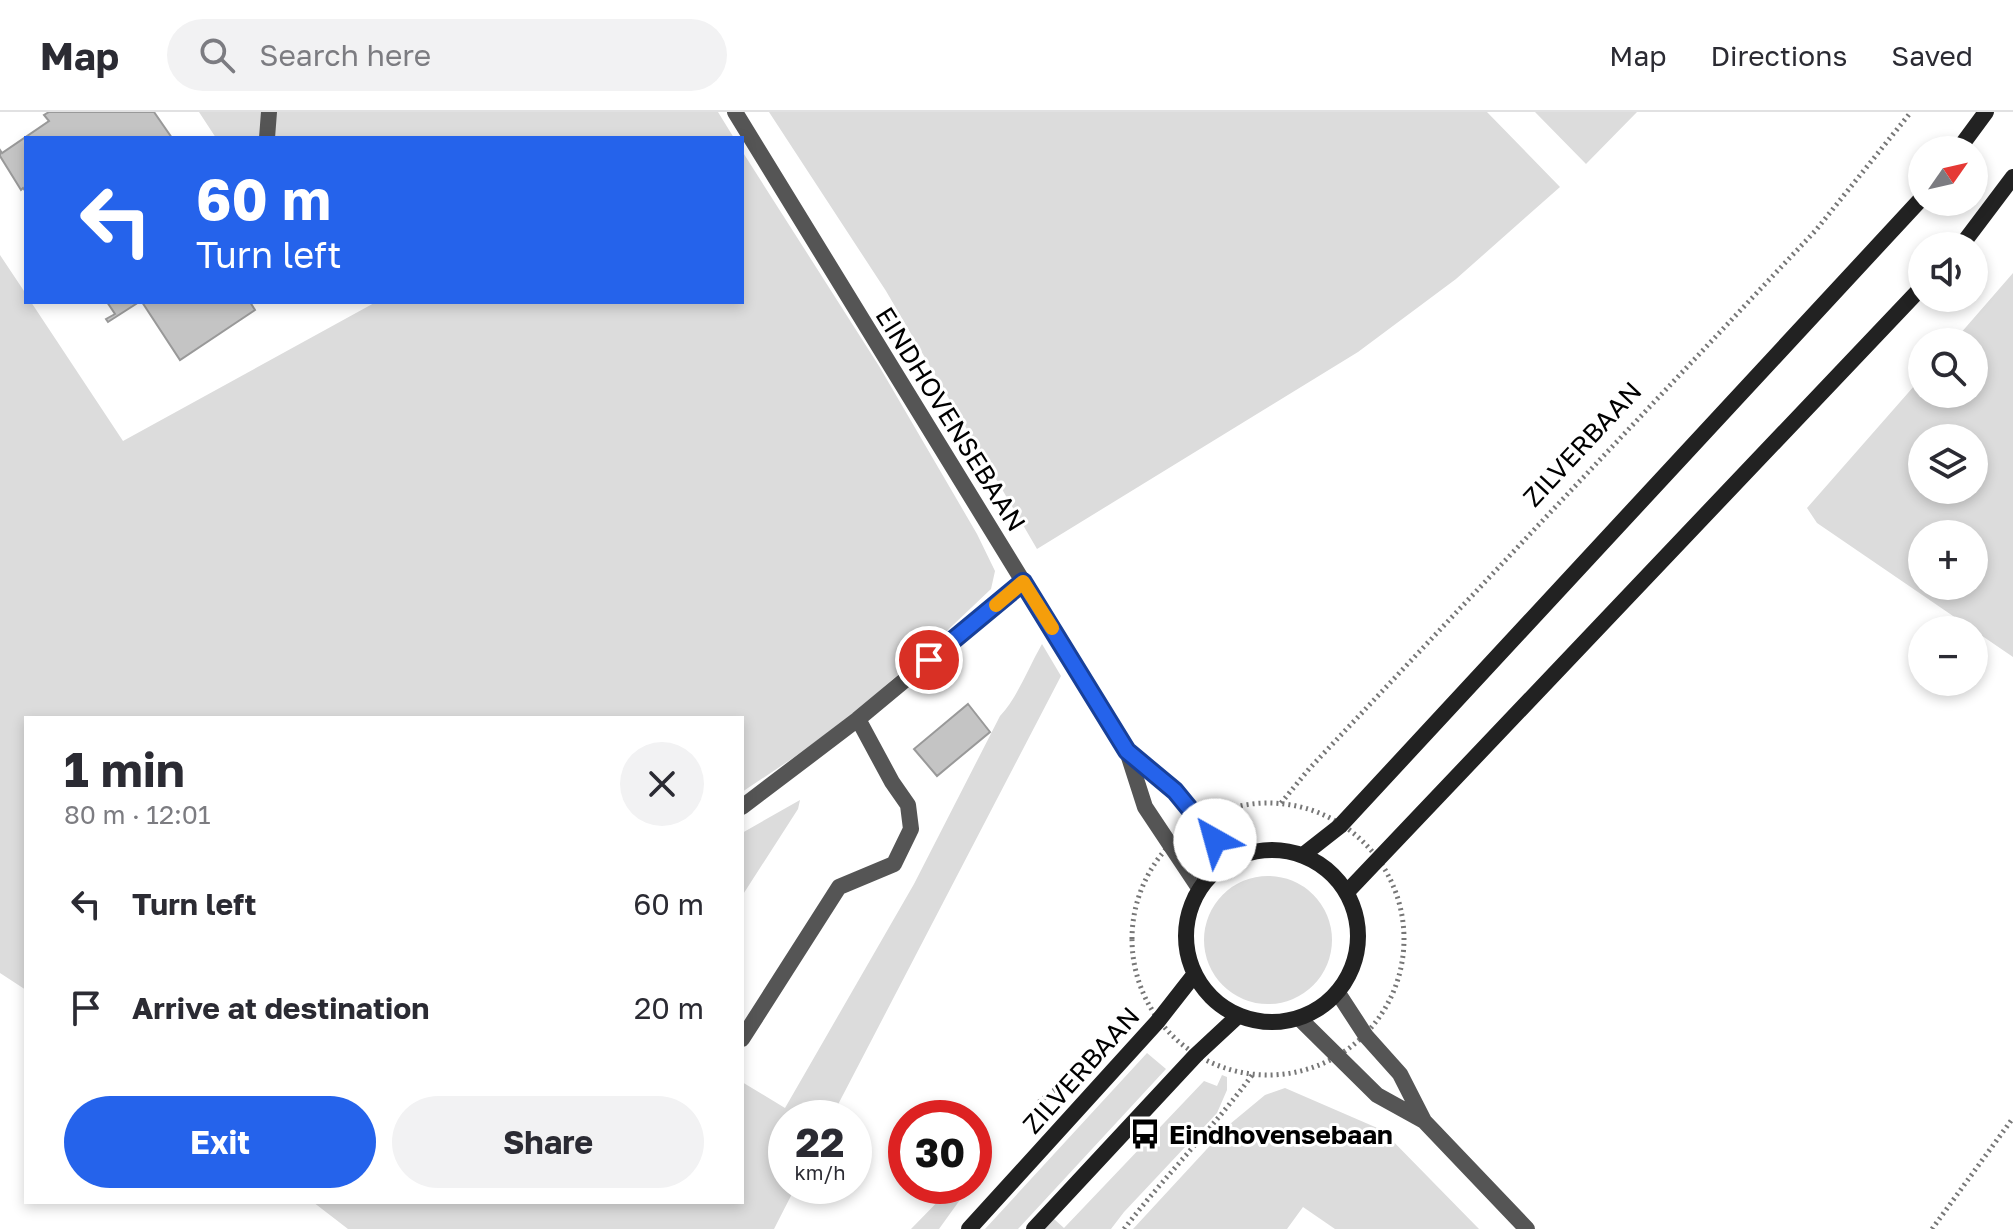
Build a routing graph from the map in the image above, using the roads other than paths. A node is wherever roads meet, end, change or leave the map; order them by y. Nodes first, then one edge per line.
1 (269, 112) edge
2 (735, 112) edge
3 (1986, 112) edge
4 (267, 136) edge
5 (1968, 136) edge
6 (2013, 177) edge
7 (1908, 213) edge
8 (1972, 232) edge
9 (1908, 302) edge
10 (1023, 582) junction
11 (858, 719) junction
12 (1127, 751) junction
13 (744, 805) edge
14 (1303, 855) junction
15 (1230, 860) junction
16 (1199, 888) junction
17 (1347, 892) junction
18 (1194, 975) junction
19 (1338, 993) junction
20 (1238, 1016) junction
21 (1300, 1019) junction
22 (744, 1036) edge
23 (1424, 1121) junction
24 (969, 1229) edge
25 (1034, 1229) edge
26 (1527, 1229) edge

1 - 4 street
2 - 10 street, EINDHOVENSEBAAN
3 - 5 main road
6 - 8 main road
7 - 14 main road
9 - 17 main road
10 - 11 street
10 - 12 street, EINDHOVENSEBAAN
11 - 13 street
11 - 22 street
12 - 15 street, EINDHOVENSEBAAN
12 - 16 street, EINDHOVENSEBAAN
14 - 15 main road
14 - 17 main road
15 - 16 main road
16 - 18 main road
17 - 19 main road
18 - 20 main road
18 - 24 main road, ZILVERBAAN
19 - 21 main road
19 - 23 street
20 - 21 main road
20 - 25 main road
21 - 23 street
23 - 26 street

